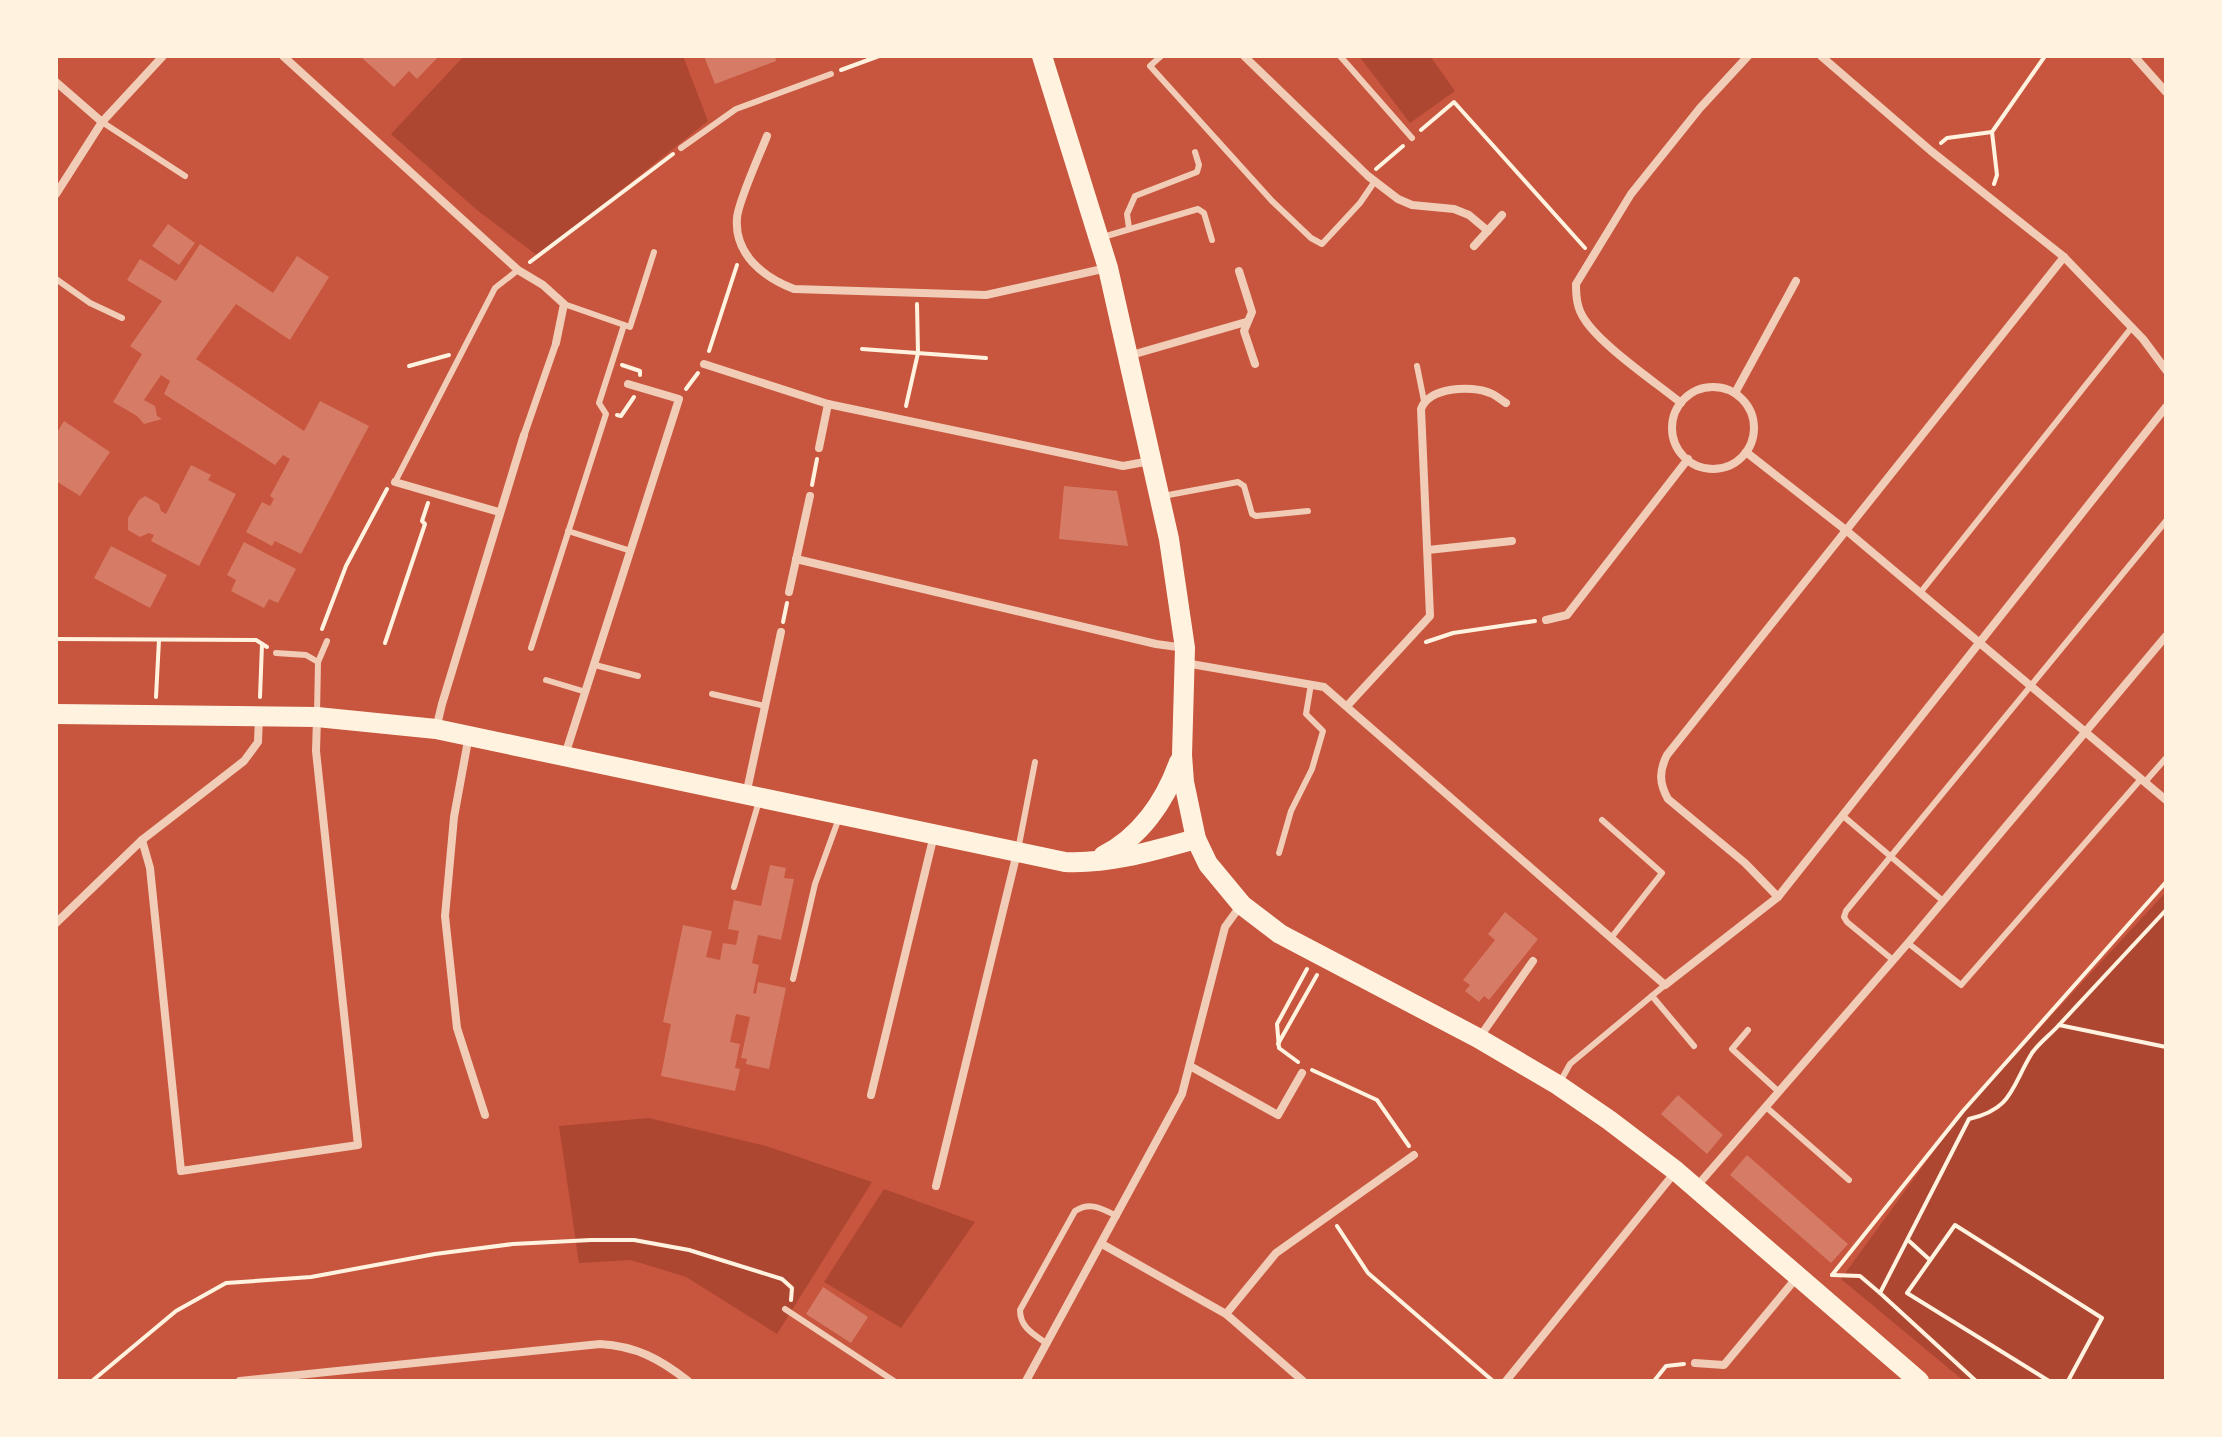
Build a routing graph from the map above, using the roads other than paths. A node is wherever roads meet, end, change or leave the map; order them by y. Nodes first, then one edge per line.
1 (163, 56) edge
2 (283, 56) edge
3 (1042, 56) edge
4 (1161, 56) edge
5 (1244, 56) edge
6 (1340, 56) edge
7 (1748, 56) edge
8 (1821, 56) edge
9 (2134, 56) edge
10 (831, 74) road end
11 (56, 82) edge
12 (2165, 88) edge
13 (102, 122) junction
14 (767, 136) dead end
15 (1412, 138) road end
16 (681, 148) road end
17 (1195, 152) dead end
18 (185, 176) dead end
19 (1372, 179) junction
20 (56, 194) edge
21 (1502, 215) dead end
22 (1129, 228) junction
23 (1488, 231) junction
24 (1099, 238) junction
25 (1212, 240) dead end
26 (1474, 246) dead end
27 (654, 252) dead end
28 (2064, 257) junction
29 (1108, 268) junction
30 (518, 270) junction
31 (1239, 271) dead end
32 (56, 279) edge
33 (1796, 281) dead end
34 (564, 304) junction
35 (122, 318) dead end
36 (1246, 322) junction
37 (624, 325) junction
38 (2132, 327) junction
39 (556, 343) joint
40 (1127, 356) junction
41 (704, 364) road end
42 (1255, 364) dead end
43 (1417, 366) dead end
44 (2166, 370) edge
45 (628, 384) dead end
46 (1735, 393) junction
47 (1424, 401) junction
48 (1506, 403) dead end
49 (1681, 403) junction
50 (828, 404) junction
51 (2166, 407) edge
52 (524, 435) joint
53 (819, 448) road end
54 (1746, 452) junction
55 (1688, 459) junction
56 (1151, 461) junction
57 (395, 482) joint
58 (810, 496) road end
59 (1160, 497) junction
60 (1308, 511) dead end
61 (499, 512) junction
62 (2166, 521) edge
63 (568, 531) junction
64 (1847, 531) junction
65 (1512, 541) dead end
66 (1428, 550) junction
67 (631, 551) junction
68 (796, 559) junction
69 (789, 592) road end
70 (1920, 593) junction
71 (1546, 620) road end
72 (781, 632) road end
73 (2166, 636) edge
74 (327, 641) road end
75 (1979, 642) junction
76 (531, 648) dead end
77 (276, 653) road end
78 (1185, 655) junction
79 (318, 662) junction
80 (595, 665) junction
81 (638, 676) dead end
82 (546, 680) dead end
83 (1311, 684) junction
84 (2031, 685) junction
85 (586, 692) junction
86 (712, 694) dead end
87 (765, 706) junction
88 (1347, 706) junction
89 (56, 714) edge
90 (259, 716) junction
91 (317, 717) junction
92 (436, 729) junction
93 (2086, 732) junction
94 (469, 735) junction
95 (565, 755) junction
96 (1182, 755) junction
97 (2166, 758) edge
98 (1035, 762) dead end
99 (2143, 780) junction
100 (753, 796) junction
101 (2166, 800) edge
102 (840, 814) junction
103 (1842, 815) junction
104 (1602, 820) dead end
105 (935, 834) junction
106 (1196, 839) junction
107 (142, 840) junction
108 (1017, 853) junction
109 (1279, 853) dead end
110 (1891, 857) junction
111 (1091, 863) junction
112 (734, 887) dead end
113 (1778, 897) junction
114 (1943, 901) junction
115 (1242, 905) junction
116 (56, 923) edge
117 (1611, 938) junction
118 (1908, 943) junction
119 (1893, 960) junction
120 (1533, 961) dead end
121 (793, 979) dead end
122 (1665, 985) junction
123 (1652, 996) junction
124 (1748, 1030) dead end
125 (1478, 1038) junction
126 (1694, 1046) dead end
127 (1190, 1066) junction
128 (1302, 1073) dead end
129 (1558, 1085) junction
130 (1779, 1092) junction
131 (871, 1095) dead end
132 (1766, 1107) junction
133 (485, 1115) dead end
134 (1414, 1155) road end
135 (1676, 1171) junction
136 (1849, 1180) dead end
137 (936, 1186) dead end
138 (1695, 1188) junction
139 (1117, 1216) junction
140 (1102, 1244) junction
141 (1799, 1276) junction
142 (785, 1309) road end
143 (1226, 1314) junction
144 (1046, 1343) junction
145 (1695, 1363) road end
146 (240, 1381) edge
147 (688, 1381) edge
148 (894, 1381) edge
149 (1026, 1381) edge
150 (1303, 1381) edge
151 (1506, 1381) edge
152 (1919, 1381) edge

1 - 13 street
2 - 30 street
3 - 24 main road
4 - 19 lane
5 - 19 street
6 - 15 lane
7 - 49 street
8 - 28 street
9 - 12 street
10 - 16 lane
11 - 13 street
13 - 18 lane
13 - 20 street
14 - 29 street
17 - 22 lane
19 - 23 street
21 - 23 street
22 - 24 lane
22 - 25 lane
23 - 26 street
24 - 29 main road
27 - 37 lane
28 - 38 street
28 - 64 street
29 - 40 main road
30 - 34 street
30 - 57 lane
31 - 36 street
32 - 35 lane
33 - 46 street
34 - 37 lane
34 - 39 street
36 - 40 street
36 - 42 street
37 - 63 lane
38 - 44 street
38 - 70 lane
39 - 52 street
40 - 56 main road
41 - 50 street
43 - 47 lane
45 - 67 street
46 - 49 street
46 - 54 street
47 - 48 street
47 - 66 street
49 - 55 street
50 - 53 street
50 - 56 street
51 - 75 street
52 - 61 street
54 - 55 street
54 - 64 street
55 - 71 street
56 - 59 main road
57 - 61 street
58 - 68 street
59 - 60 lane
59 - 78 main road
61 - 92 street
62 - 84 lane
63 - 67 lane
63 - 76 lane
64 - 70 street
64 - 113 street
65 - 66 street
66 - 88 street
67 - 80 street
68 - 69 street
68 - 78 street
70 - 75 street
72 - 87 street
73 - 93 street
74 - 79 lane
75 - 84 street
75 - 103 street
77 - 79 lane
78 - 83 street
78 - 96 main road
79 - 91 lane
80 - 81 lane
80 - 85 street
82 - 85 lane
83 - 88 street
83 - 109 lane
84 - 93 street
84 - 110 lane
85 - 95 street
86 - 87 lane
87 - 100 street
88 - 117 street
89 - 90 main road
90 - 91 main road
90 - 107 street
91 - 92 main road
91 - 107 street
92 - 94 main road
93 - 99 street
93 - 114 street
94 - 95 main road
94 - 133 street
95 - 100 main road
96 - 106 main road
96 - 111 main road
97 - 99 lane
98 - 108 lane
99 - 101 street
99 - 118 lane
100 - 102 main road
100 - 112 lane
102 - 105 main road
102 - 121 lane
103 - 110 lane
103 - 113 street
104 - 117 lane
105 - 108 main road
105 - 131 street
106 - 111 main road
106 - 115 main road
107 - 116 street
108 - 111 main road
108 - 137 street
110 - 114 lane
110 - 119 lane
113 - 122 street
114 - 118 street
115 - 125 main road
115 - 127 street
117 - 122 street
118 - 119 street
119 - 130 street
120 - 125 street
122 - 123 lane
123 - 126 lane
123 - 129 lane
124 - 130 lane
125 - 129 main road
127 - 128 street
127 - 139 street
129 - 135 main road
130 - 132 street
132 - 136 lane
132 - 138 street
134 - 143 street
135 - 138 main road
135 - 151 street
138 - 141 main road
139 - 140 street
139 - 144 lane
140 - 143 street
140 - 144 street
141 - 145 street
141 - 152 main road
142 - 148 lane
143 - 150 street
144 - 149 street
146 - 147 street

